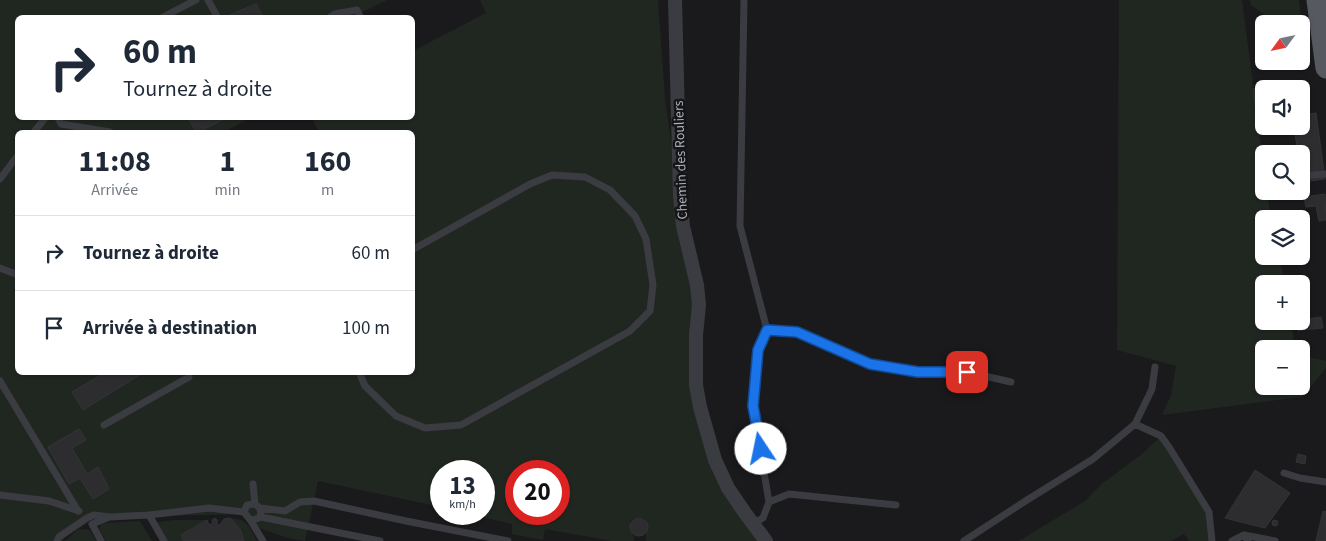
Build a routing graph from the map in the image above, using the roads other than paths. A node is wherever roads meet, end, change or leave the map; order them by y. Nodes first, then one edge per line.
1 (196, 0) edge
2 (208, 0) edge
3 (675, 0) edge
4 (744, 0) edge
5 (1317, 0) edge
6 (167, 15) edge
7 (216, 15) edge
8 (334, 15) edge
9 (360, 15) edge
10 (1326, 68) edge
11 (43, 120) edge
12 (59, 120) edge
13 (36, 130) edge
14 (98, 130) edge
15 (15, 159) edge
16 (1326, 174) edge
17 (1310, 175) edge
18 (0, 179) edge
19 (415, 248) edge
20 (0, 268) edge
21 (15, 274) edge
22 (767, 330) junction
23 (1155, 368) dead end
24 (189, 375) edge
25 (360, 375) edge
26 (0, 381) edge
27 (1011, 382) dead end
28 (1134, 424) junction
29 (104, 425) dead end
30 (1284, 473) dead end
31 (1326, 482) edge
32 (253, 484) dead end
33 (0, 495) edge
34 (769, 502) junction
35 (896, 505) dead end
36 (258, 506) junction
37 (78, 511) junction
38 (244, 512) junction
39 (149, 516) junction
40 (110, 517) junction
41 (260, 517) junction
42 (87, 518) junction
43 (251, 521) junction
44 (752, 524) junction
45 (1246, 538) edge
46 (57, 541) edge
47 (101, 541) edge
48 (164, 541) edge
49 (263, 541) edge
50 (380, 541) edge
51 (508, 541) edge
52 (766, 541) edge
53 (964, 541) edge
54 (1212, 541) edge
55 (1232, 541) edge
56 (1275, 541) edge

1 - 6 lane
2 - 7 lane
3 - 44 street, Chemin des Rouliers
4 - 22 lane
5 - 10 main road
8 - 9 lane
11 - 13 lane
12 - 14 lane
15 - 18 lane
16 - 17 lane
19 - 25 lane
20 - 21 lane
22 - 27 lane
22 - 34 lane
23 - 28 lane
24 - 29 lane
26 - 37 lane
28 - 53 lane
28 - 54 lane
30 - 31 lane
32 - 36 lane
33 - 37 lane
34 - 35 lane
34 - 44 lane
36 - 38 lane
36 - 41 lane
36 - 51 lane
37 - 42 lane
38 - 39 lane
38 - 43 lane
39 - 40 lane
39 - 48 lane
40 - 42 lane
40 - 47 lane
41 - 43 lane
41 - 50 lane
42 - 46 lane
43 - 49 lane
44 - 52 street, Chemin des Rouliers
45 - 55 lane
45 - 56 lane

